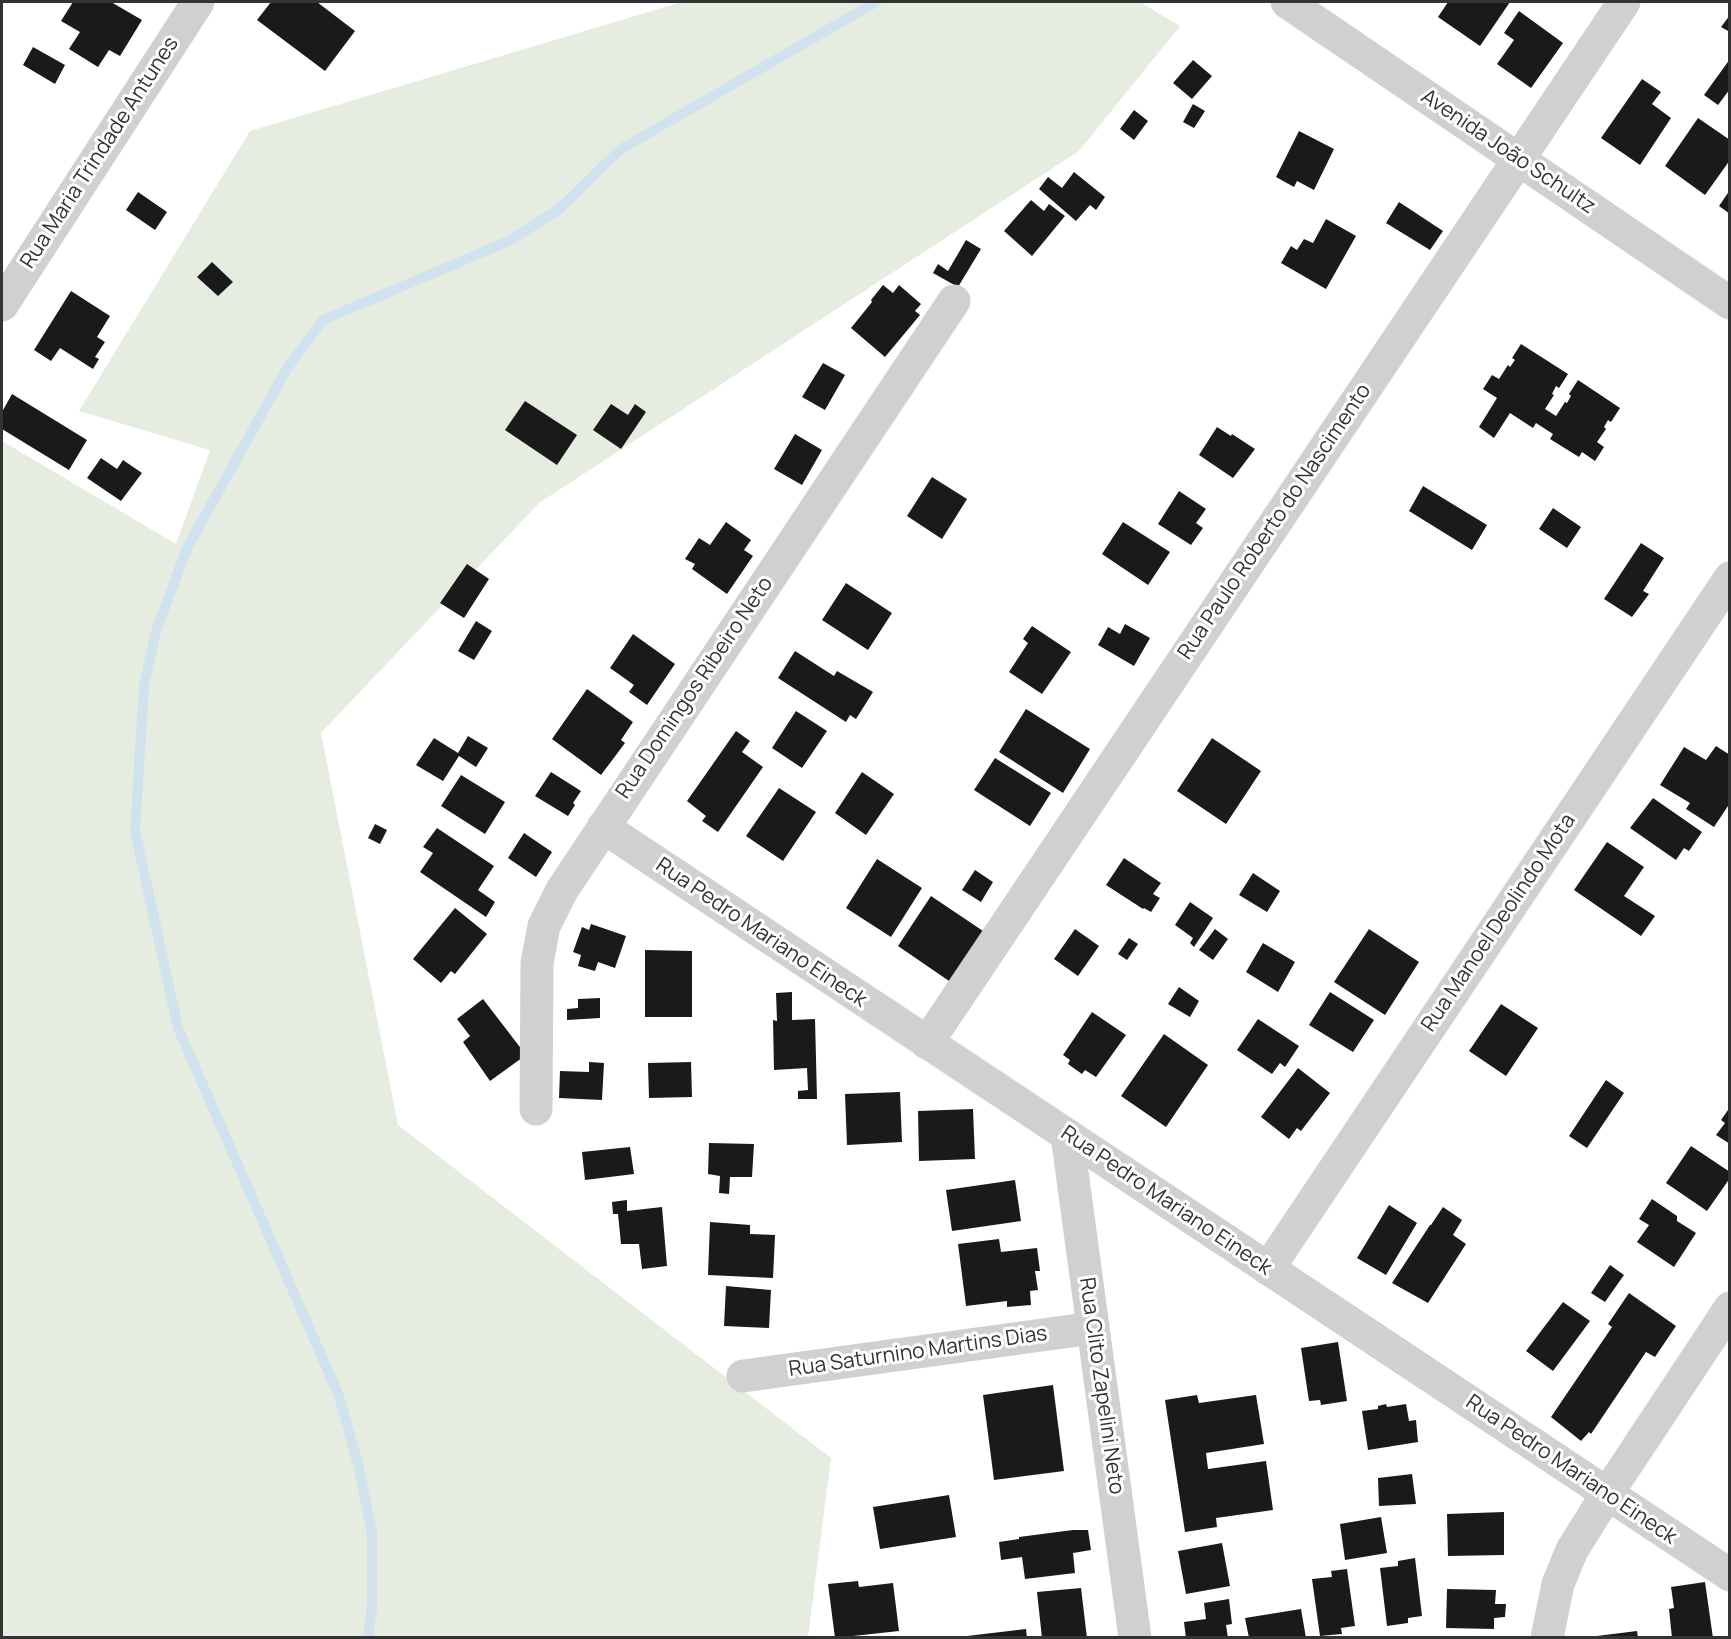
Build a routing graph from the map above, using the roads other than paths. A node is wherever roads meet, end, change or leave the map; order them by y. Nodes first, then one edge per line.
1 (198, 2) edge
2 (1287, 2) edge
3 (1624, 2) edge
4 (1518, 159) junction
5 (954, 301) dead end
6 (1730, 303) edge
7 (2, 305) edge
8 (1730, 578) edge
9 (603, 827) junction
10 (927, 1042) junction
11 (536, 1109) dead end
12 (1067, 1135) junction
13 (1268, 1269) junction
14 (1730, 1308) edge
15 (1093, 1328) junction
16 (743, 1376) dead end
17 (1607, 1494) junction
18 (1730, 1575) edge
19 (1135, 1638) edge
20 (1547, 1638) edge

1 - 7 street, Rua Maria Trindade Antunes
2 - 4 street, Avenida João Schultz
3 - 4 street, Rua Paulo Roberto do Nascimento
4 - 6 street, Avenida João Schultz
4 - 10 street, Rua Paulo Roberto do Nascimento
5 - 9 street, Rua Domingos Ribeiro Neto
8 - 13 street, Rua Manoel Deolindo Mota
9 - 10 street, Rua Pedro Mariano Eineck
9 - 11 street, Rua Domingos Ribeiro Neto
10 - 12 street, Rua Pedro Mariano Eineck
12 - 13 street, Rua Pedro Mariano Eineck
12 - 15 street, Rua Clito Zapelini Neto
13 - 17 street, Rua Pedro Mariano Eineck
14 - 17 street
15 - 16 street, Rua Saturnino Martins Dias
15 - 19 street, Rua Clito Zapelini Neto
17 - 18 street, Rua Pedro Mariano Eineck
17 - 20 street

